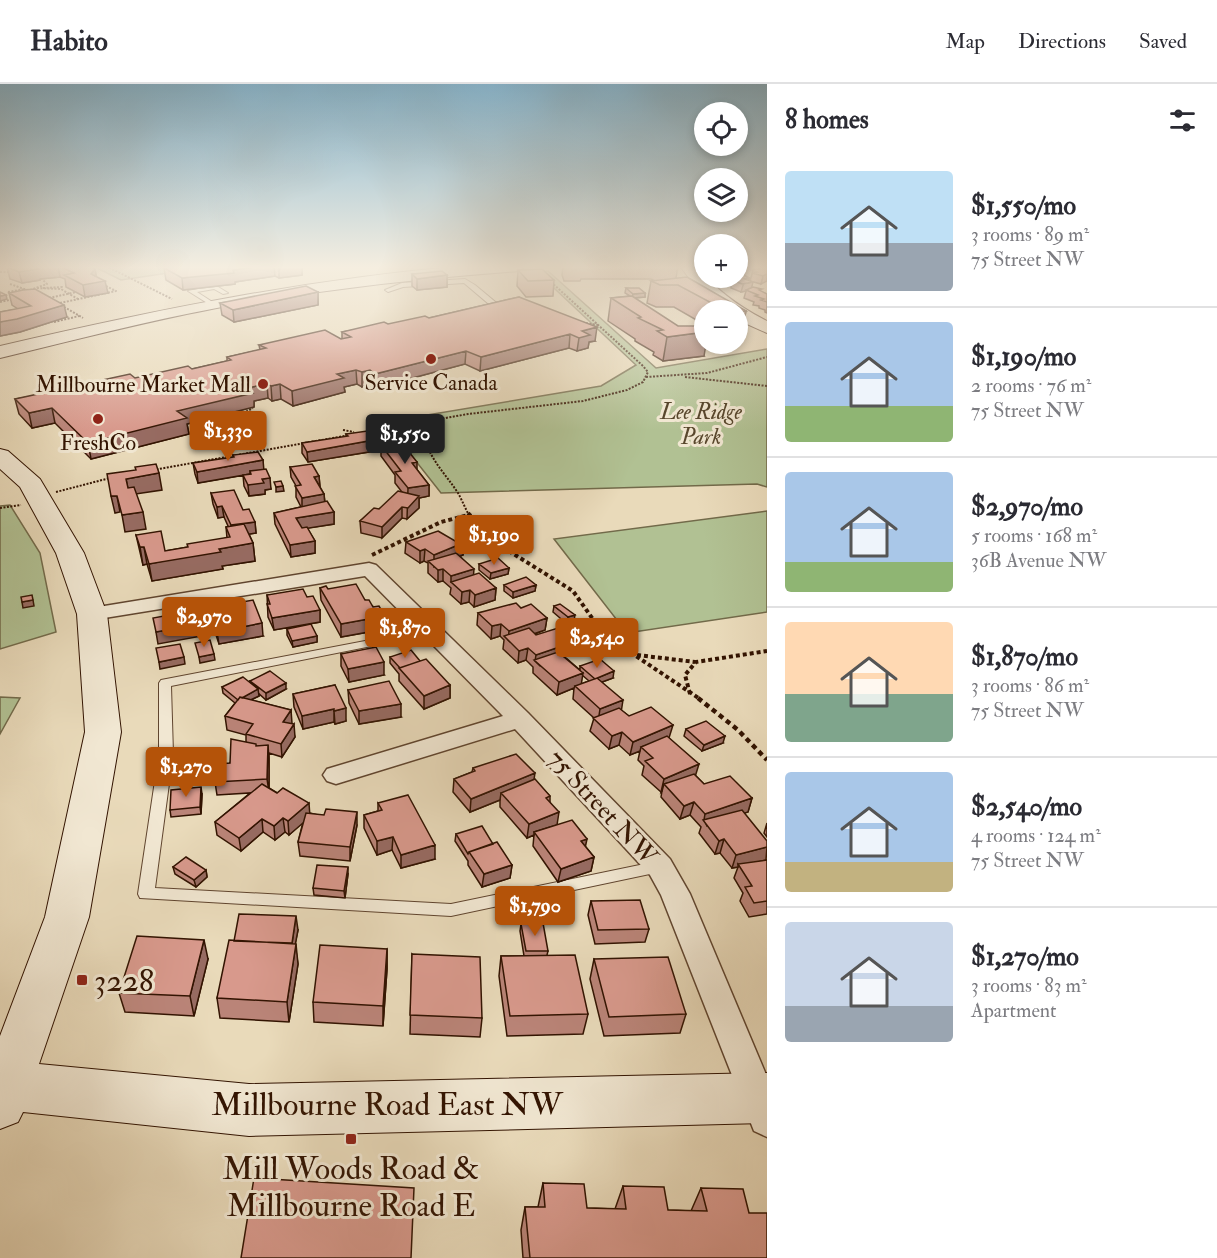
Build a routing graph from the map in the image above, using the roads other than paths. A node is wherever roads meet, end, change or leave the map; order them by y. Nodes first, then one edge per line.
1 (129, 321) edge
2 (753, 321) edge
3 (767, 328) edge
4 (0, 352) edge
5 (0, 456) edge
6 (92, 614) junction
7 (433, 631) junction
8 (520, 719) junction
9 (336, 775) dead end
10 (660, 867) junction
11 (2, 1091) edge
12 (764, 1105) edge

1 - 4 street
2 - 3 street
5 - 6 street
6 - 7 street, 75 Street NW
6 - 11 street
7 - 8 street, 75 Street NW
7 - 10 lane
8 - 9 street
8 - 10 street, 75 Street NW
10 - 12 street, 75 Street NW
11 - 12 street, Millbourne Road East NW

